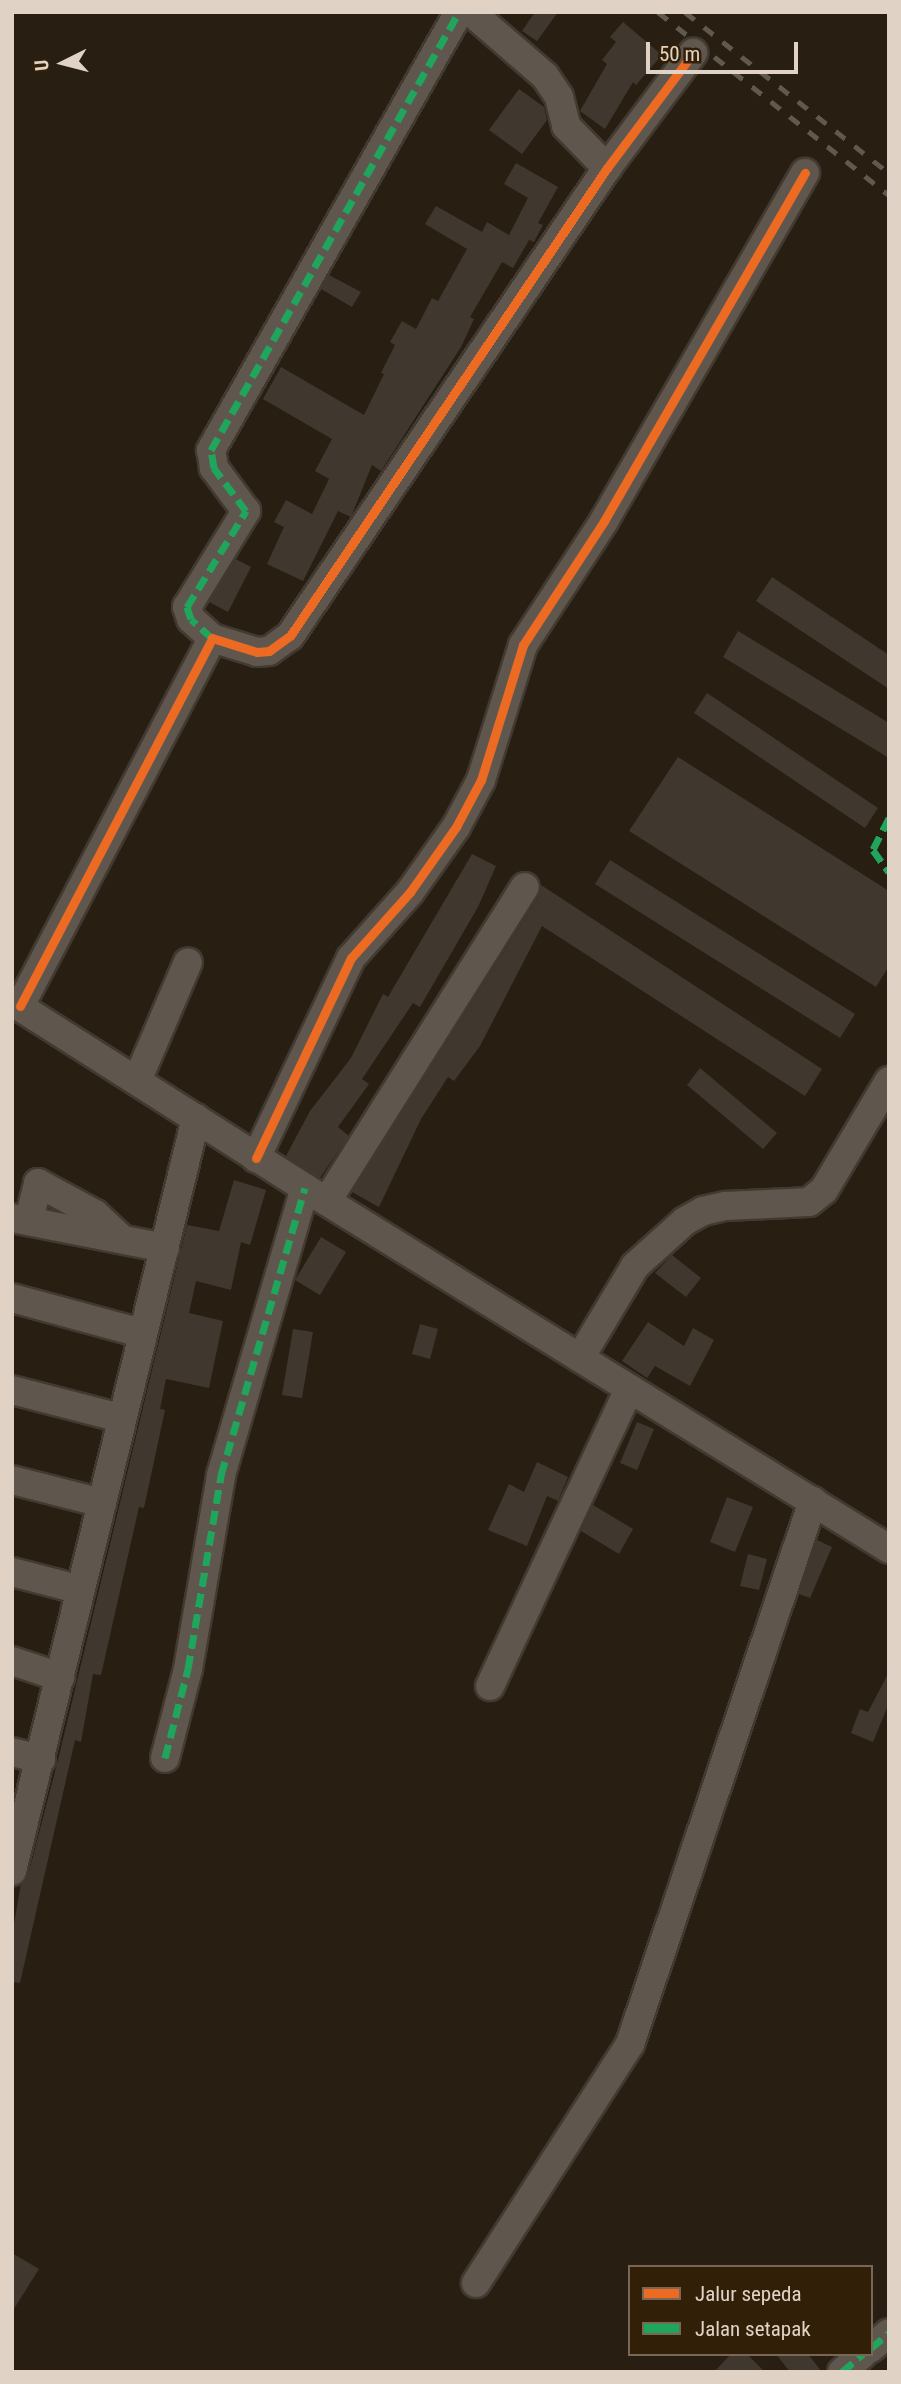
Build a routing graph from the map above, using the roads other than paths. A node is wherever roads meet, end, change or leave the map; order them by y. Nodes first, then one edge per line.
1 (459, 12) edge
2 (471, 12) edge
3 (693, 53) dead end
4 (607, 168) junction
5 (805, 173) dead end
6 (212, 638) junction
7 (525, 887) dead end
8 (188, 962) dead end
9 (16, 1004) edge
10 (137, 1081) junction
11 (889, 1081) edge
12 (196, 1118) junction
13 (256, 1158) junction
14 (25, 1182) edge
15 (316, 1195) junction
16 (20, 1219) edge
17 (120, 1236) junction
18 (165, 1248) junction
19 (12, 1298) edge
20 (141, 1333) junction
21 (580, 1358) junction
22 (629, 1389) junction
23 (12, 1390) edge
24 (120, 1418) junction
25 (12, 1480) edge
26 (813, 1501) junction
27 (102, 1503) junction
28 (889, 1549) edge
29 (12, 1572) edge
30 (82, 1590) junction
31 (12, 1661) edge
32 (60, 1677) junction
33 (491, 1686) dead end
34 (12, 1752) edge
35 (165, 1758) dead end
36 (41, 1759) junction
37 (14, 1854) edge
38 (476, 2283) dead end
39 (889, 2333) edge
40 (873, 2346) edge
41 (861, 2356) edge
42 (842, 2372) edge

1 - 6 street
2 - 4 street
3 - 4 street
4 - 6 street
5 - 13 street
6 - 9 street
7 - 15 street
8 - 10 street
9 - 10 street
10 - 12 street
11 - 21 street
12 - 13 street
12 - 18 street
13 - 15 street
14 - 16 street
14 - 17 street
15 - 21 street
15 - 35 street
16 - 17 street
17 - 18 street
18 - 20 street
19 - 20 street
20 - 24 street
21 - 22 street
22 - 26 street
22 - 33 street
23 - 24 street
24 - 27 street
25 - 27 street
26 - 28 street
26 - 38 street
27 - 30 street
29 - 30 street
30 - 32 street
31 - 32 street
32 - 36 street
34 - 36 street
36 - 37 street
39 - 40 street
41 - 42 street

